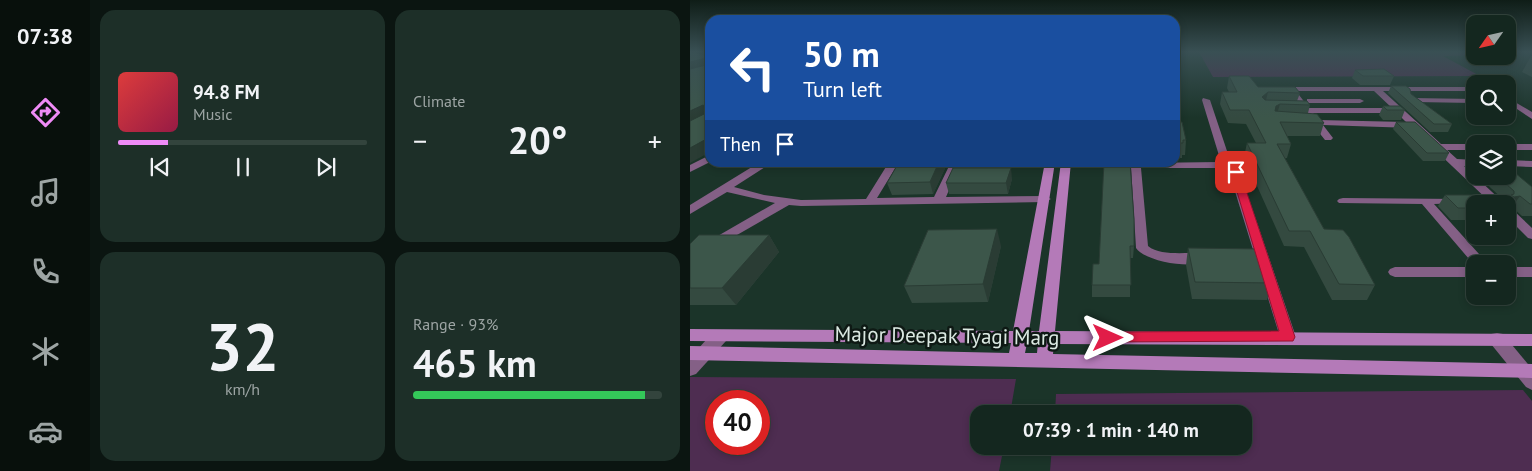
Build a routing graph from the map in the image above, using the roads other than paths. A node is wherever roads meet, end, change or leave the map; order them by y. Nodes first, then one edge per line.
1 (1466, 88) edge
2 (1270, 89) edge
3 (1290, 89) junction
4 (1347, 89) junction
5 (1376, 89) junction
6 (1400, 89) junction
7 (1206, 100) dead end
8 (1415, 100) junction
9 (1300, 101) junction
10 (1360, 101) junction
11 (1466, 101) edge
12 (1516, 106) edge
13 (1281, 110) edge
14 (1306, 110) junction
15 (1370, 110) junction
16 (1399, 111) junction
17 (1428, 111) edge
18 (1532, 116) edge
19 (1296, 122) edge
20 (1316, 123) junction
21 (1414, 125) junction
22 (1328, 138) dead end
23 (1438, 147) junction
24 (1466, 147) edge
25 (1516, 147) edge
26 (1532, 148) edge
27 (705, 161) edge
28 (1454, 162) junction
29 (1466, 163) edge
30 (1516, 163) edge
31 (1532, 164) edge
32 (1180, 165) edge
33 (1227, 166) junction
34 (760, 167) edge
35 (891, 167) edge
36 (954, 167) edge
37 (1049, 167) edge
38 (1066, 167) edge
39 (1136, 167) edge
40 (690, 169) edge
41 (728, 188) junction
42 (1489, 195) edge
43 (1045, 200) junction
44 (1343, 201) dead end
45 (1425, 201) junction
46 (1466, 201) edge
47 (785, 202) junction
48 (938, 202) junction
49 (869, 203) junction
50 (690, 210) edge
51 (1516, 220) edge
52 (1532, 235) edge
53 (1474, 255) edge
54 (690, 258) edge
55 (1214, 258) edge
56 (1396, 272) dead end
57 (1466, 272) edge
58 (1516, 272) edge
59 (1532, 272) edge
60 (690, 335) edge
61 (720, 336) junction
62 (1020, 337) junction
63 (1288, 337) junction
64 (1048, 338) junction
65 (1497, 339) junction
66 (1532, 340) edge
67 (698, 352) edge
68 (1044, 360) junction
69 (1016, 361) junction
70 (690, 369) edge
71 (1529, 375) edge

1 - 6 street
2 - 3 street
3 - 4 street
3 - 9 street
4 - 5 street
4 - 10 street
5 - 6 street
5 - 16 street
6 - 8 street
7 - 33 street
8 - 11 street
8 - 17 street
9 - 10 street
9 - 14 street
10 - 15 street
12 - 18 street
13 - 14 street
14 - 15 street
14 - 20 street
15 - 16 street
16 - 21 street
19 - 20 street
20 - 21 street
20 - 22 street
21 - 23 street
23 - 24 street
23 - 28 street
25 - 26 street
27 - 40 street
28 - 29 street
28 - 42 street
30 - 31 street
32 - 33 street
33 - 63 street
34 - 41 street
35 - 49 street
36 - 48 street
37 - 43 street
38 - 64 street
39 - 55 street
41 - 47 street
41 - 50 street
43 - 48 street
43 - 62 street
44 - 45 street
45 - 46 street
45 - 53 street
47 - 49 street
47 - 54 street
48 - 49 street
51 - 52 street
56 - 57 street
58 - 59 street
60 - 61 street, Major Deepak Tyagi Marg
61 - 62 street, Major Deepak Tyagi Marg
61 - 67 street
62 - 64 street, Major Deepak Tyagi Marg
62 - 69 street
63 - 64 street, Major Deepak Tyagi Marg
63 - 65 street, Major Deepak Tyagi Marg
64 - 68 street
65 - 66 street, Major Deepak Tyagi Marg
65 - 71 street
67 - 69 street, Major Deepak Tyagi Marg
67 - 70 street
68 - 69 street, Major Deepak Tyagi Marg
68 - 71 street, Major Deepak Tyagi Marg

